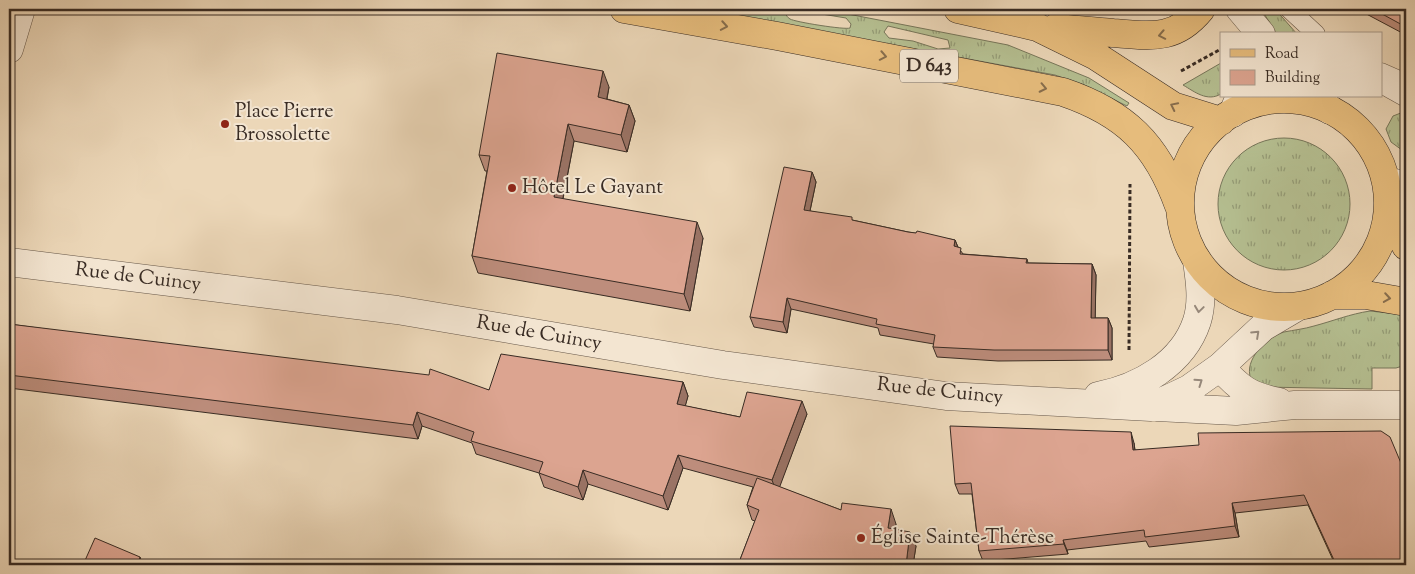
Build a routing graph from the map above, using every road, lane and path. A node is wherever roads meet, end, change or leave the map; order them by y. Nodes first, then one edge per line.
1 (21, 9) edge
2 (624, 9) edge
3 (958, 9) edge
4 (1201, 9) edge
5 (1236, 9) edge
6 (1240, 9) edge
7 (1289, 9) edge
8 (1037, 27) junction
9 (1244, 32) edge
10 (1259, 32) edge
11 (1314, 32) edge
12 (9, 49) edge
13 (1220, 50) edge
14 (1382, 72) edge
15 (1406, 83) edge
16 (1382, 85) edge
17 (1160, 98) junction
18 (1406, 98) edge
19 (1323, 103) edge
20 (1231, 110) edge
21 (1395, 178) edge
22 (1130, 183) dead end
23 (1180, 210) junction
24 (1388, 210) junction
25 (1406, 246) edge
26 (1197, 261) junction
27 (9, 262) edge
28 (1332, 295) junction
29 (1406, 302) edge
30 (1297, 307) junction
31 (1220, 367) junction
32 (1128, 388) junction
33 (1069, 402) junction
34 (1295, 405) junction
35 (1406, 405) edge
36 (1151, 407) junction

1 - 12 street
2 -> 23 main road, D 643
3 - 8 main road
4 -> 8 main road
5 - 9 street
6 - 10 street
7 - 11 lane
8 - 17 main road
13 - 17 path
14 - 15 lane
16 - 18 lane
20 -> 17 main road
19 - 20 main road
19 - 21 main road
20 - 23 main road
21 - 24 main road
22 - 32 path
23 - 26 main road
24 - 25 main road
24 - 28 main road
26 - 30 main road
26 -> 32 street, Rue de Cuincy
27 - 33 street, Rue de Cuincy
28 -> 29 main road
28 - 30 main road
31 -> 30 street, Rue de Cuincy
31 - 34 street, Rue de Cuincy
36 -> 31 street, Rue de Cuincy
32 - 33 street, Rue de Cuincy
33 - 36 street, Rue de Cuincy
34 - 35 street, Rue de Cuincy
34 - 36 street, Rue de Cuincy

